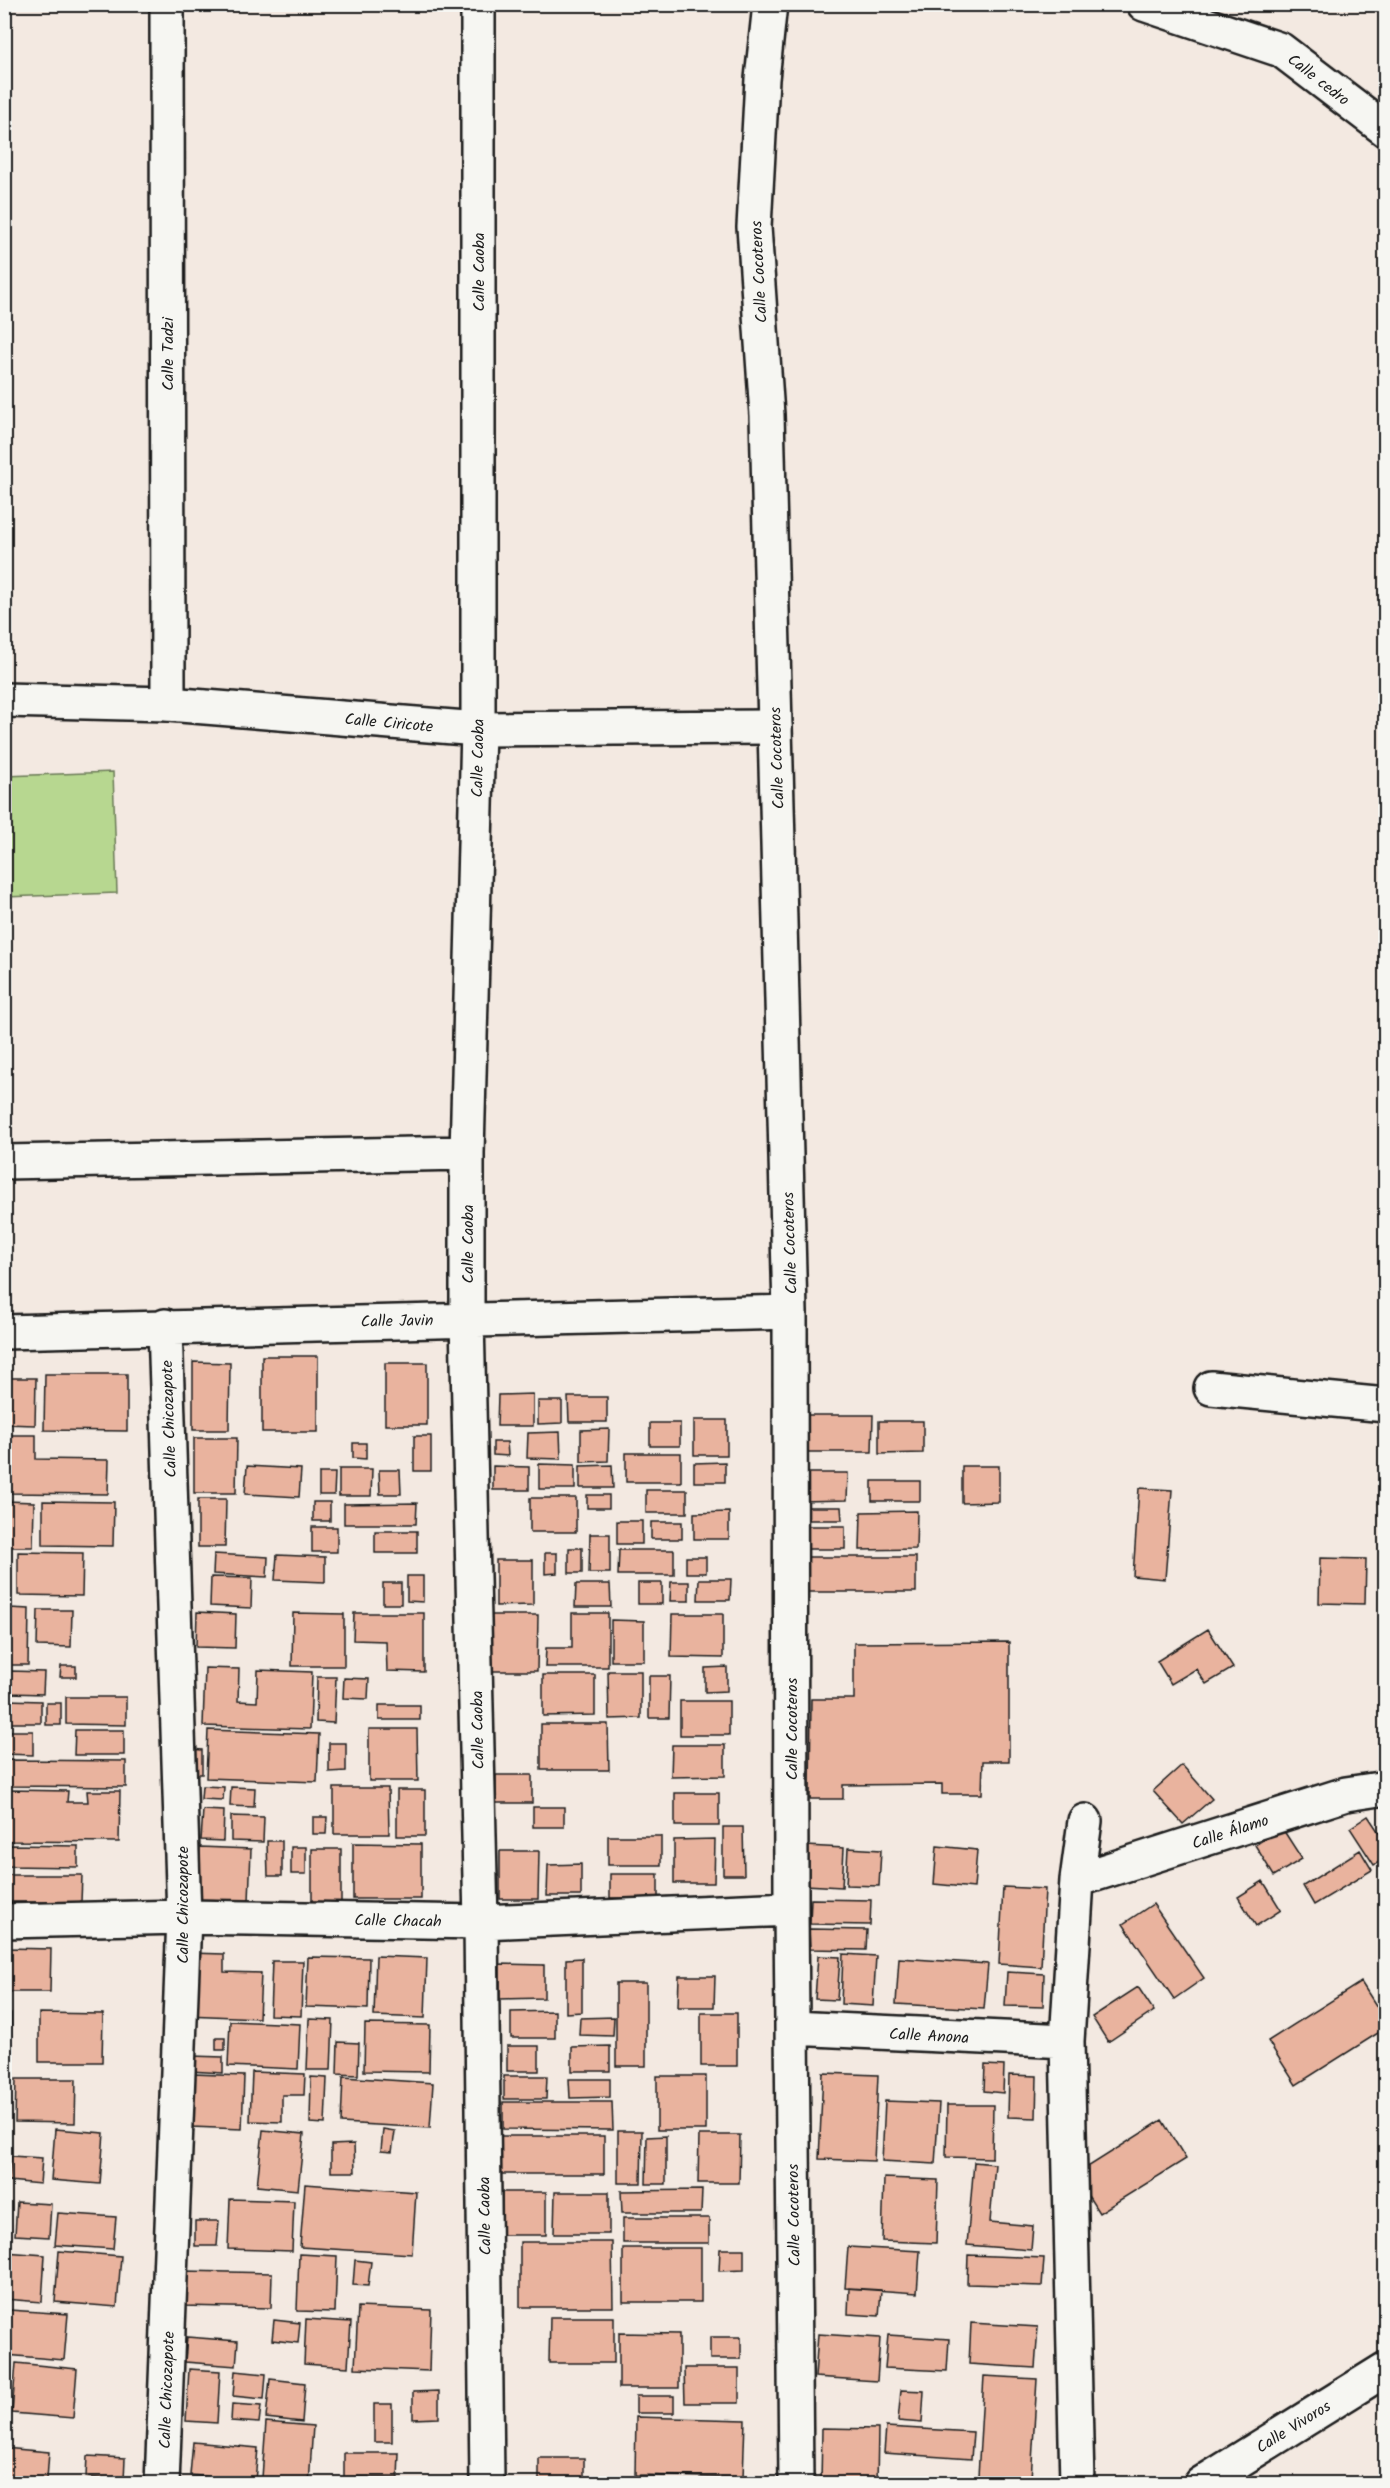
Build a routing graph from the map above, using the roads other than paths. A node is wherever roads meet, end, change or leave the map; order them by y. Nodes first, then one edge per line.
1 (167, 4) edge
2 (478, 4) edge
3 (770, 4) edge
4 (1144, 4) edge
5 (1386, 130) edge
6 (4, 700) edge
7 (168, 704) junction
8 (775, 727) junction
9 (478, 729) junction
10 (467, 1153) junction
11 (4, 1162) edge
12 (790, 1312) junction
13 (467, 1318) junction
14 (165, 1326) junction
15 (4, 1332) edge
16 (1211, 1388) dead end
17 (1386, 1406) edge
18 (1386, 1788) edge
19 (1085, 1821) dead end
20 (1077, 1880) junction
21 (791, 1909) junction
22 (184, 1917) junction
23 (4, 1921) edge
24 (481, 1922) junction
25 (792, 2028) junction
26 (1067, 2041) junction
27 (1386, 2369) edge
28 (162, 2484) edge
29 (487, 2484) edge
30 (796, 2484) edge
31 (1077, 2484) edge
32 (1201, 2484) edge

1 - 7 street, Calle Tadzi
2 - 9 street, Calle Caoba
3 - 8 street, Calle Cocoteros
4 - 5 street, Calle cedro
6 - 7 street, Calle Ciricote
7 - 9 street, Calle Ciricote
8 - 9 street, Calle Ciricote
8 - 12 street, Calle Cocoteros
9 - 10 street, Calle Caoba
10 - 11 street
10 - 13 street, Calle Caoba
12 - 13 street, Calle Javin
12 - 21 street, Calle Cocoteros
13 - 14 street, Calle Javin
13 - 24 street, Calle Caoba
14 - 15 street, Calle Javin
14 - 22 street, Calle Chicozapote
16 - 17 street
18 - 20 street, Calle Álamo
19 - 20 street
20 - 26 street
21 - 24 street, Calle Chacah
21 - 25 street, Calle Cocoteros
22 - 23 street, Calle Chacah
22 - 24 street, Calle Chacah
22 - 28 street, Calle Chicozapote
24 - 29 street, Calle Caoba
25 - 26 street, Calle Anona
25 - 30 street, Calle Cocoteros
26 - 31 street
27 - 32 street, Calle Vivoros

